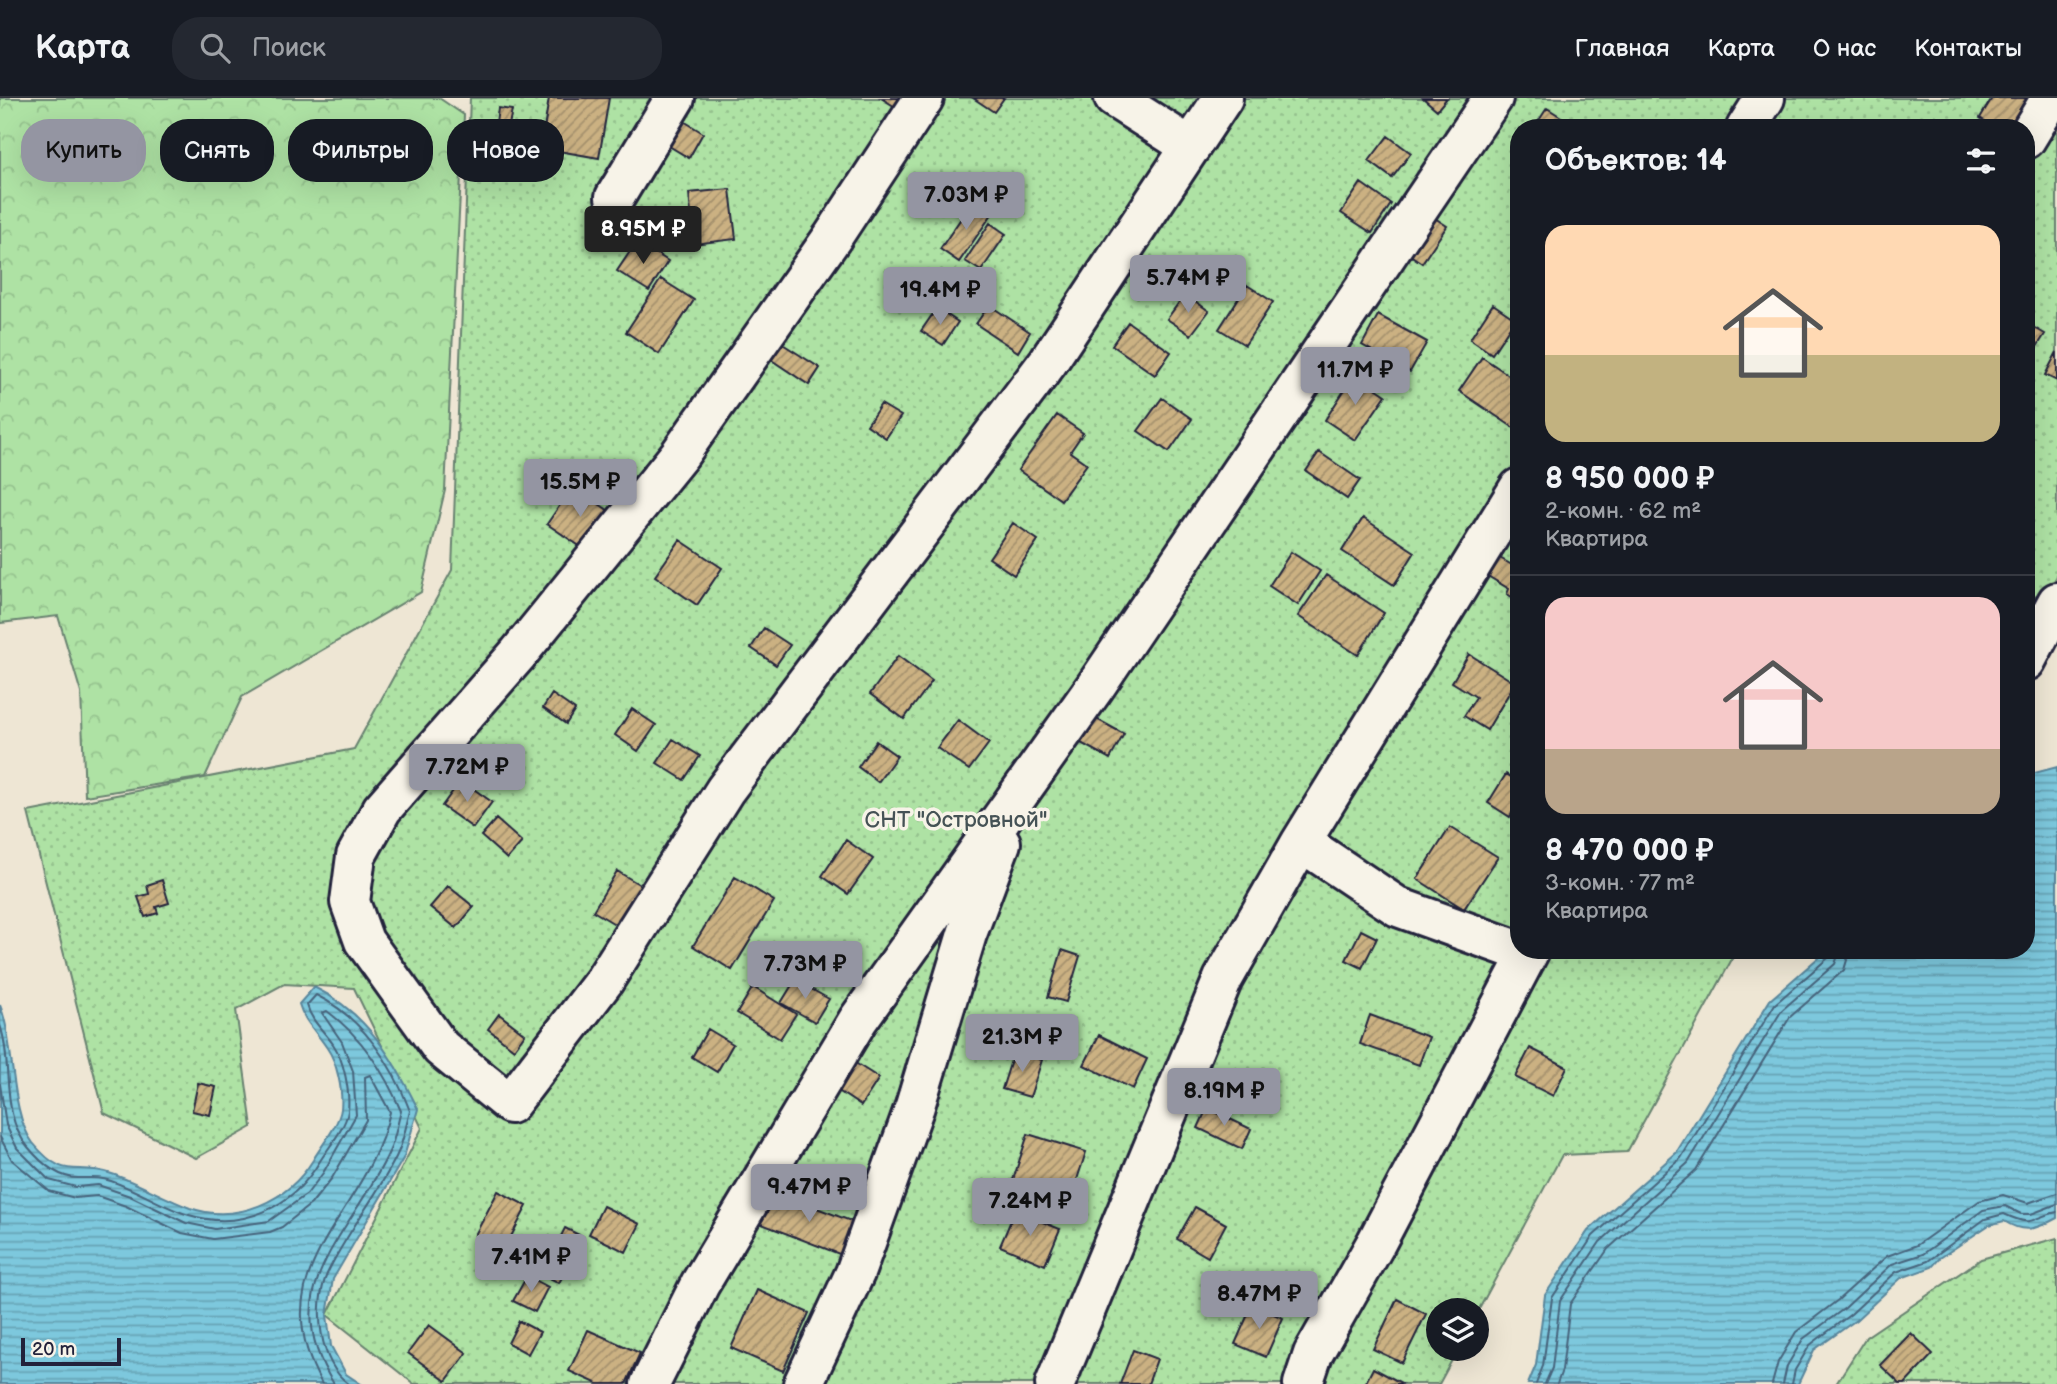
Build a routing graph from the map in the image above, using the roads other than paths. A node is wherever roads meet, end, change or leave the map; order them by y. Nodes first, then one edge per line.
1 (675, 98) edge
2 (924, 98) edge
3 (1114, 98) edge
4 (1223, 98) edge
5 (1493, 98) edge
6 (1765, 98) edge
7 (2051, 98) edge
8 (1752, 119) edge
9 (2035, 124) edge
10 (1191, 147) junction
11 (615, 198) dead end
12 (1510, 503) edge
13 (2057, 602) edge
14 (2035, 644) edge
15 (1019, 795) junction
16 (1301, 842) junction
17 (1510, 945) edge
18 (1525, 959) edge
19 (650, 1384) edge
20 (803, 1384) edge
21 (1055, 1384) edge
22 (1303, 1384) edge

1 - 11 lane
2 - 10 lane
3 - 10 lane
4 - 10 lane
5 - 15 lane
6 - 8 lane
7 - 9 lane
12 - 16 lane
13 - 14 lane
15 - 19 lane
15 - 20 lane
16 - 17 lane
16 - 21 lane
18 - 22 lane

